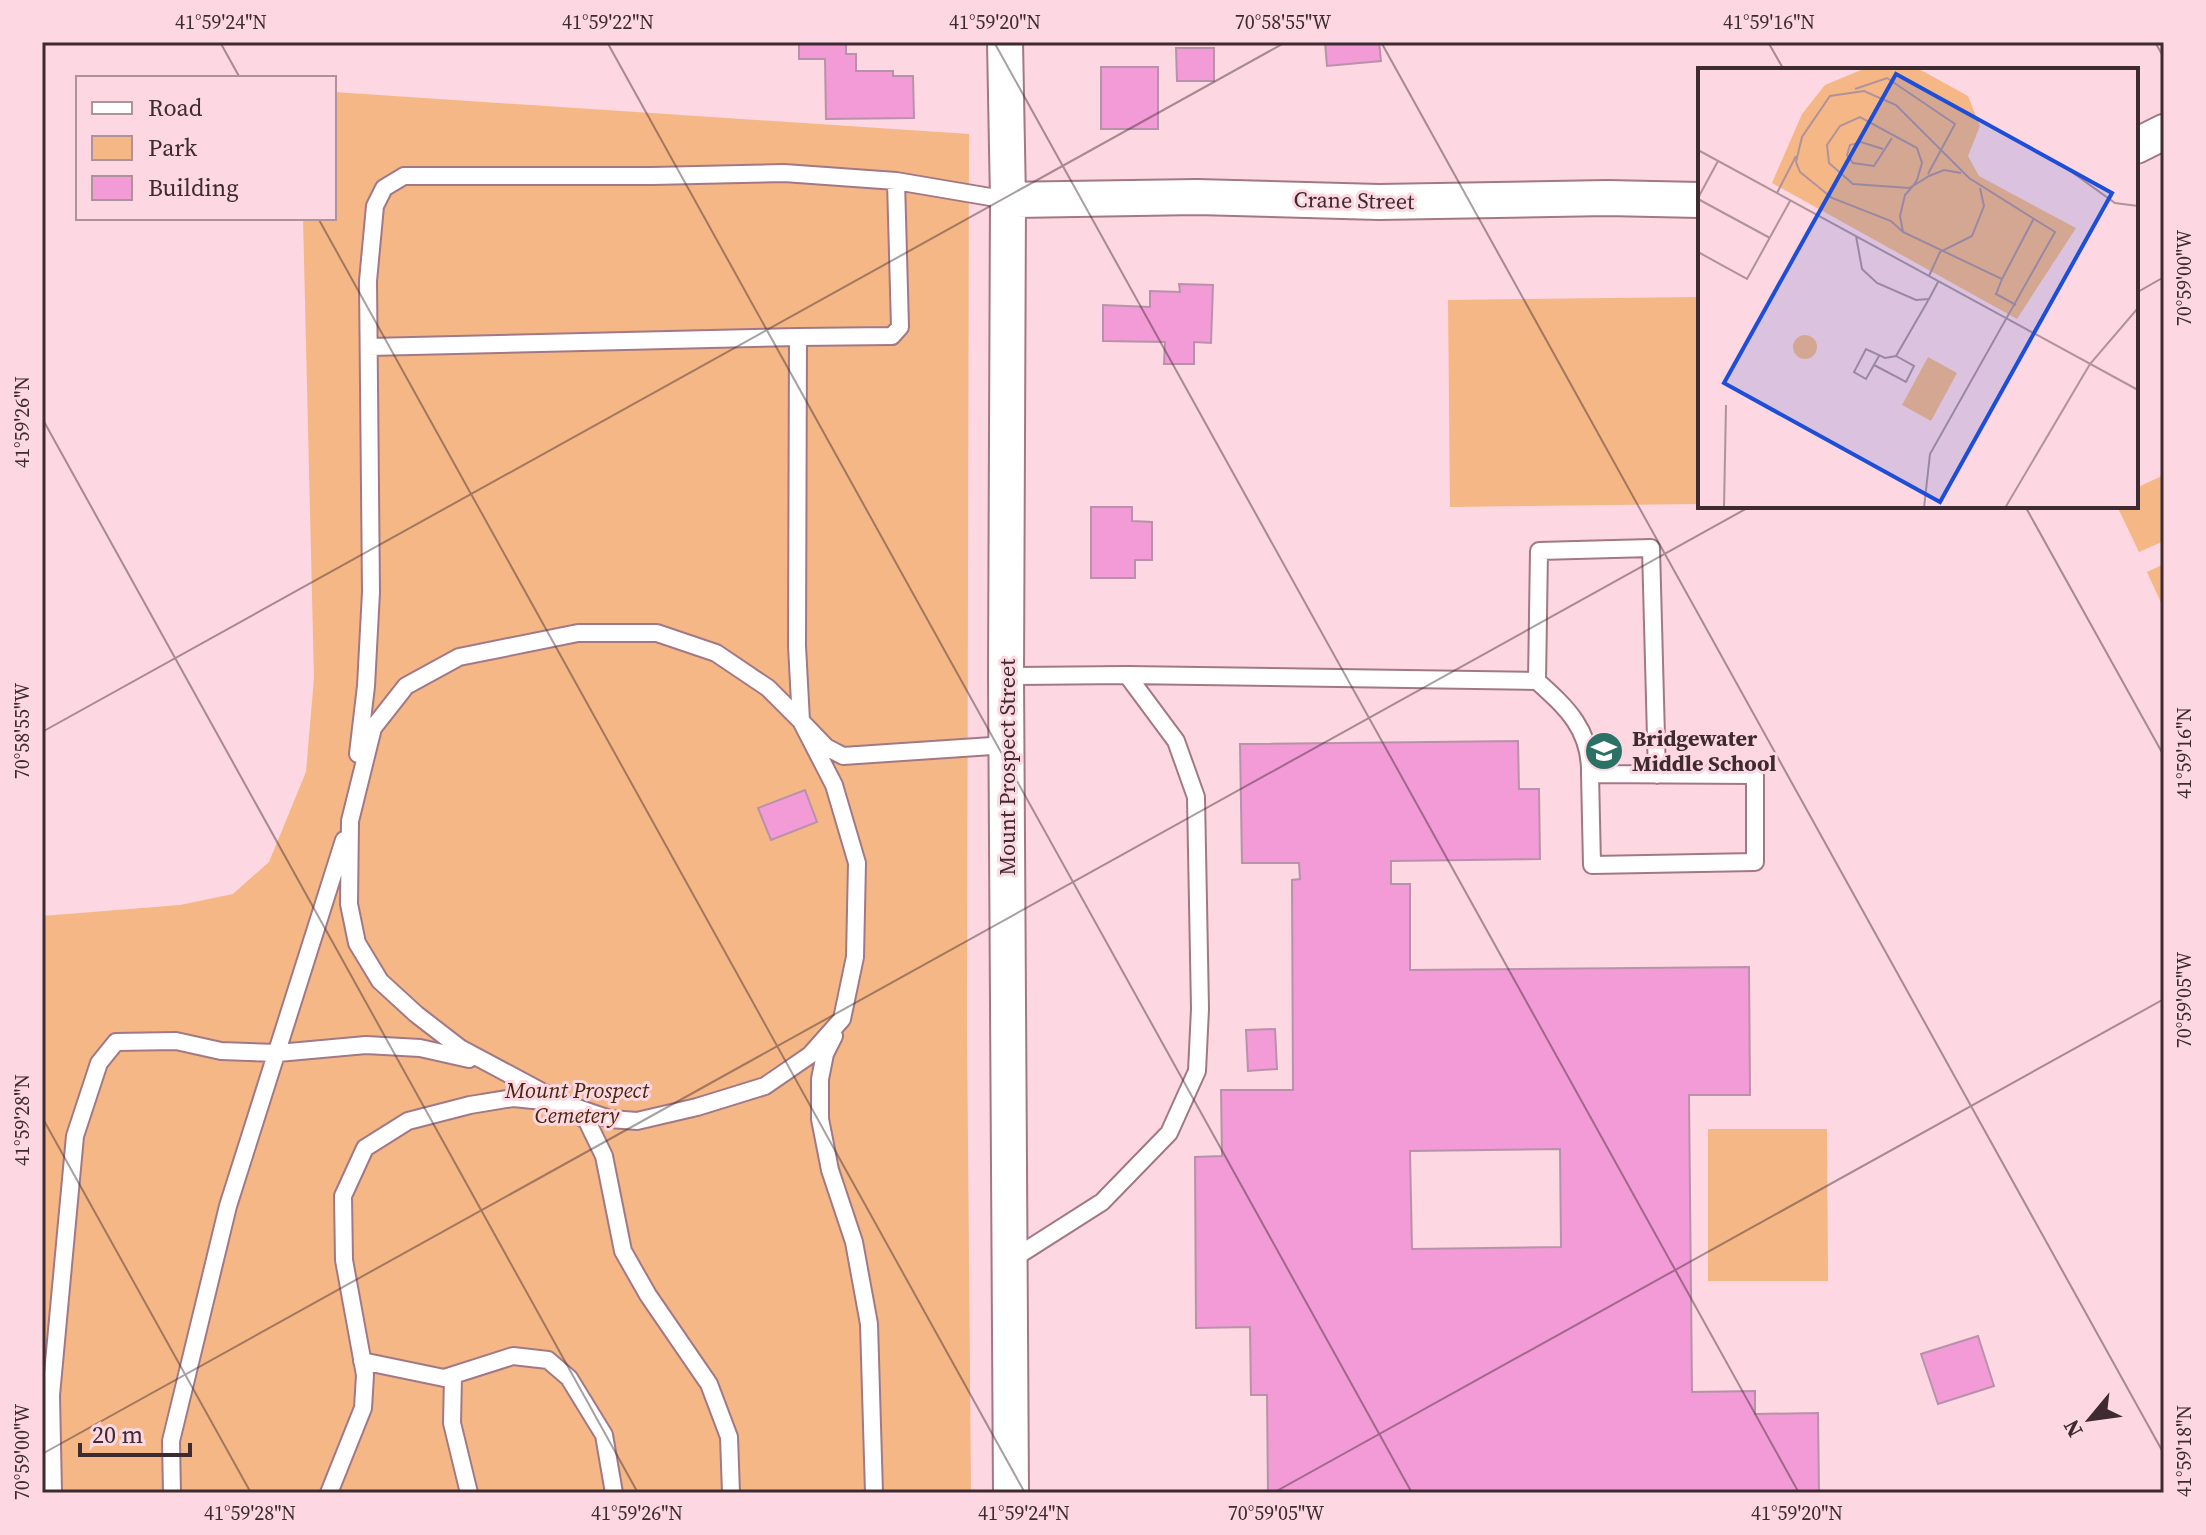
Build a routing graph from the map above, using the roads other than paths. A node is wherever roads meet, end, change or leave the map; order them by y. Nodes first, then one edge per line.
1 (1005, 42) edge
2 (2164, 132) edge
3 (2138, 145) edge
4 (896, 181) junction
5 (1008, 200) junction
6 (1698, 200) edge
7 (798, 337) junction
8 (369, 347) junction
9 (1127, 675) junction
10 (1006, 676) junction
11 (1537, 681) junction
12 (801, 721) junction
13 (1007, 745) junction
14 (1590, 774) junction
15 (1657, 775) junction
16 (350, 821) junction
17 (842, 1019) junction
18 (278, 1053) junction
19 (490, 1064) junction
20 (563, 1103) junction
21 (1009, 1261) junction
22 (362, 1361) junction
23 (453, 1376) junction
24 (53, 1493) edge
25 (172, 1493) edge
26 (329, 1493) edge
27 (469, 1493) edge
28 (614, 1493) edge
29 (731, 1493) edge
30 (874, 1493) edge
31 (1011, 1493) edge

1 - 5 street, Mount Prospect Street
2 - 3 street
4 - 5 lane
4 - 7 lane
4 - 8 lane
5 - 6 street, Crane Street
5 - 10 street, Mount Prospect Street
7 - 8 lane
7 - 12 lane
8 - 16 lane
9 - 10 lane
9 - 11 lane
9 - 21 lane
10 - 13 street, Mount Prospect Street
11 - 14 lane
11 - 15 lane
12 - 13 lane
12 - 16 lane
12 - 17 lane
13 - 21 street, Mount Prospect Street
14 - 15 lane
14 - 15 lane
16 - 18 lane
16 - 19 lane
17 - 20 lane
17 - 30 lane
18 - 19 lane
18 - 24 lane
18 - 25 lane
19 - 20 lane
20 - 22 lane
20 - 29 lane
21 - 31 street, Mount Prospect Street
22 - 23 lane
22 - 26 lane
23 - 27 lane
23 - 28 lane

